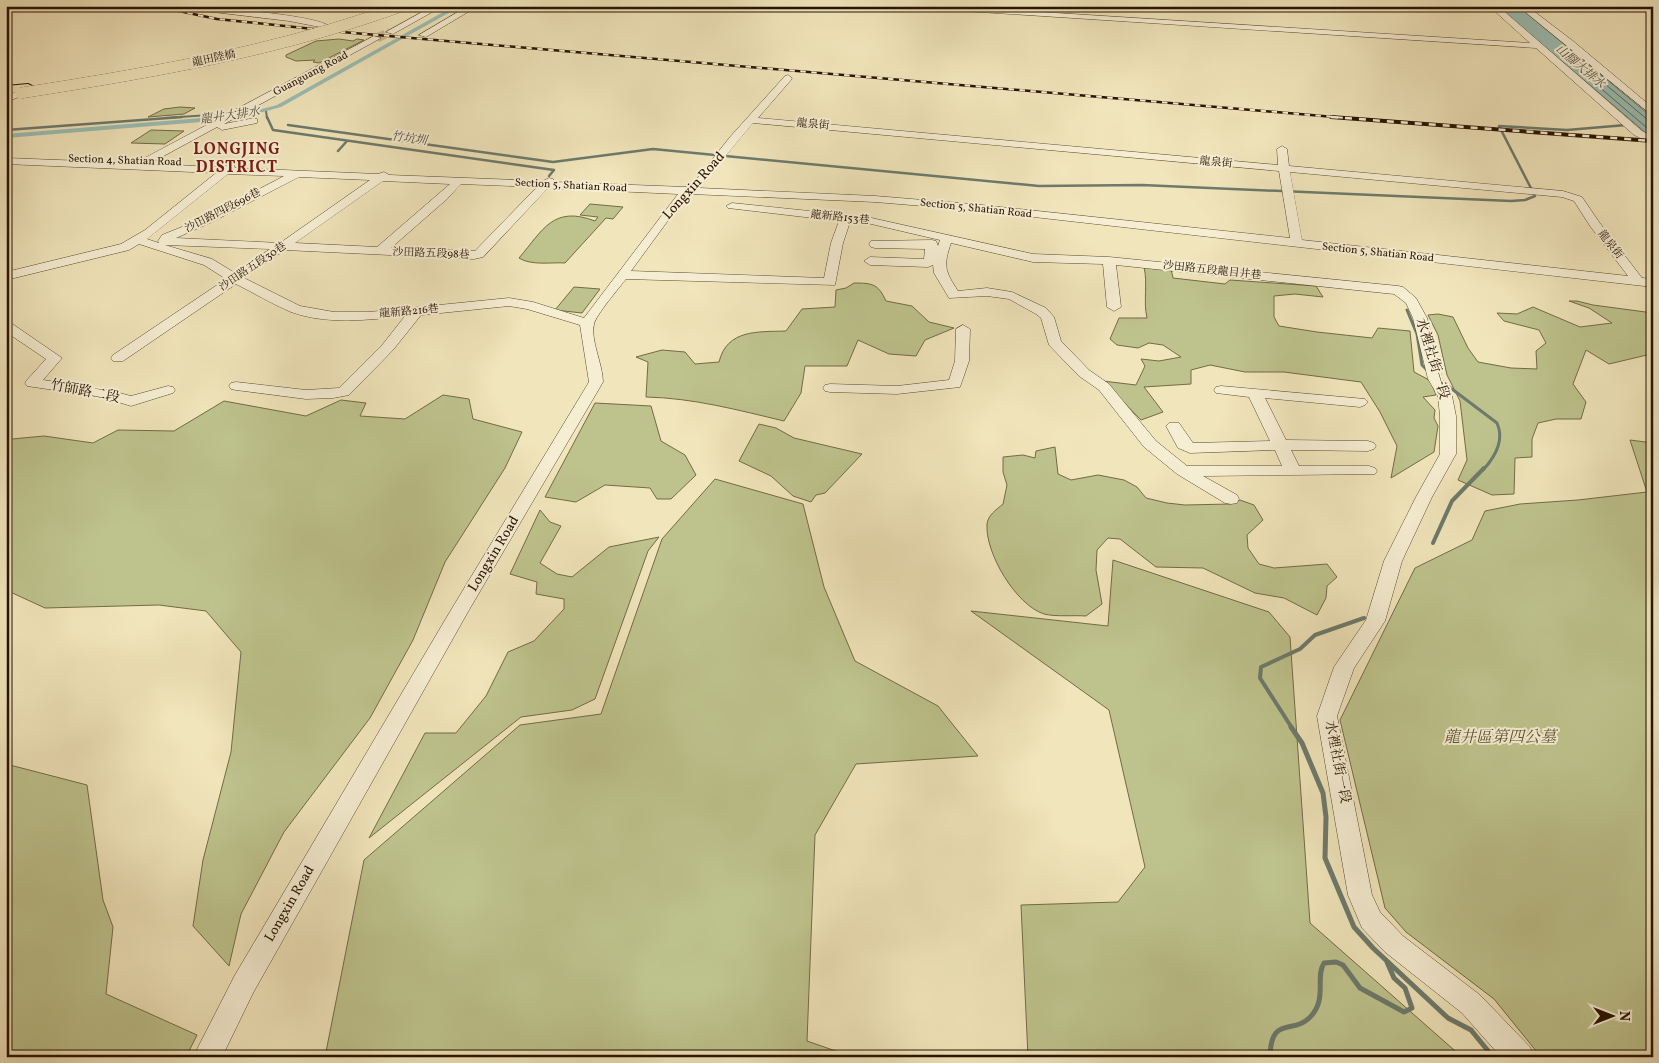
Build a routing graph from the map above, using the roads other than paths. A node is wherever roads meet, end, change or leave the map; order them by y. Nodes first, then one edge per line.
1 (179, 6) edge
2 (385, 6) edge
3 (392, 6) edge
4 (402, 6) edge
5 (410, 6) edge
6 (438, 6) edge
7 (474, 6) edge
8 (950, 6) edge
9 (1493, 6) edge
10 (1522, 6) edge
11 (418, 19) junction
12 (442, 21) dead end
13 (326, 26) junction
14 (390, 32) tunnel mouth
15 (423, 35) dead end
16 (377, 38) tunnel mouth
17 (1539, 46) junction
18 (788, 78) dead end
19 (25, 90) junction
20 (7, 94) edge
21 (1653, 113) edge
22 (751, 120) junction
23 (254, 121) dead end
24 (211, 127) junction
25 (1653, 141) edge
26 (1282, 148) dead end
27 (6, 156) edge
28 (11, 162) edge
29 (142, 164) junction
30 (6, 168) edge
31 (229, 168) junction
32 (1284, 170) junction
33 (300, 171) junction
34 (384, 175) junction
35 (459, 180) junction
36 (547, 183) junction
37 (690, 189) junction
38 (732, 206) dead end
39 (846, 218) junction
40 (1246, 237) junction
41 (1295, 238) junction
42 (939, 239) junction
43 (138, 240) junction
44 (160, 240) junction
45 (875, 244) dead end
46 (282, 247) junction
47 (378, 252) junction
48 (1411, 257) junction
49 (1471, 258) junction
50 (870, 261) dead end
51 (1110, 261) junction
52 (1496, 268) junction
53 (1553, 269) junction
54 (623, 275) junction
55 (6, 276) edge
56 (1653, 278) edge
57 (235, 279) junction
58 (1637, 279) junction
59 (1653, 283) edge
60 (1398, 290) joint
61 (1114, 307) dead end
62 (416, 312) junction
63 (587, 323) junction
64 (6, 326) edge
65 (963, 329) dead end
66 (118, 358) dead end
67 (236, 386) dead end
68 (830, 388) dead end
69 (168, 390) dead end
70 (1221, 390) dead end
71 (1255, 393) junction
72 (1360, 402) dead end
73 (1174, 426) dead end
74 (1279, 445) junction
75 (1368, 446) dead end
76 (1184, 471) junction
77 (1293, 471) junction
78 (1369, 471) dead end
79 (1231, 499) dead end
80 (207, 1057) edge
81 (1520, 1057) edge

1 - 13 street
2 - 13 street
3 - 19 main road, 龍田陸橋, bridge
4 - 19 main road, 龍田陸橋, bridge
5 - 13 street
6 - 11 street
7 - 15 street
8 - 17 street
9 - 17 street
10 - 21 street
11 - 12 street
11 - 14 street
16 - 24 street, Guanguang Road
17 - 25 street
18 - 22 street, Longxin Road
19 - 20 main road
22 - 32 street, 龍泉街
22 - 37 street, Longxin Road
23 - 24 street
24 - 29 street, Guanguang Road
26 - 32 street
27 - 29 street, Section 4, Shatian Road
28 - 29 street, Section 4, Shatian Road
28 - 30 street
29 - 31 street, Section 4, Shatian Road
31 - 33 street, Section 4, Shatian Road
31 - 43 street
32 - 41 street
32 - 58 street, 龍泉街
33 - 34 street, Section 5, Shatian Road
33 - 44 street, 沙田路四段696巷
34 - 35 street, Section 5, Shatian Road
34 - 36 street, Section 5, Shatian Road
34 - 46 street, 沙田路五段30巷
35 - 36 street, Section 5, Shatian Road
35 - 47 street
36 - 37 street, Section 5, Shatian Road
36 - 47 street, 沙田路五段98巷
37 - 40 street, Section 5, Shatian Road
37 - 54 street, Longxin Road
38 - 39 street, 龍新路153巷
39 - 42 street, 龍新路153巷
39 - 54 street
40 - 41 street, Section 5, Shatian Road
40 - 48 street, Section 5, Shatian Road
41 - 49 street, Section 5, Shatian Road
42 - 45 street
42 - 50 street
42 - 51 street, 沙田路五段龍目井巷
42 - 76 street
43 - 44 street, 沙田路四段696巷
43 - 55 street
43 - 57 street, 龍新路216巷
44 - 46 street, 沙田路五段98巷
46 - 47 street, 沙田路五段98巷
46 - 57 street, 沙田路五段30巷
48 - 49 street
48 - 52 street, Section 5, Shatian Road
49 - 53 street, Section 5, Shatian Road
51 - 60 street, 沙田路五段龍目井巷
51 - 61 street
52 - 53 street
52 - 58 street, Section 5, Shatian Road
53 - 58 street, Section 5, Shatian Road
54 - 63 street, Longxin Road
56 - 58 street, Section 5, Shatian Road
57 - 62 street, 龍新路216巷
57 - 66 street, 沙田路五段30巷
58 - 59 street, Section 5, Shatian Road
60 - 81 street, 水裡社街一段
62 - 63 street, 龍新路216巷
62 - 67 street
63 - 80 street, Longxin Road
64 - 69 street, 竹師路二段
65 - 68 street
70 - 71 street
71 - 72 street
71 - 74 street
73 - 74 street
74 - 75 street
74 - 77 street
76 - 77 street
76 - 79 street
77 - 78 street

